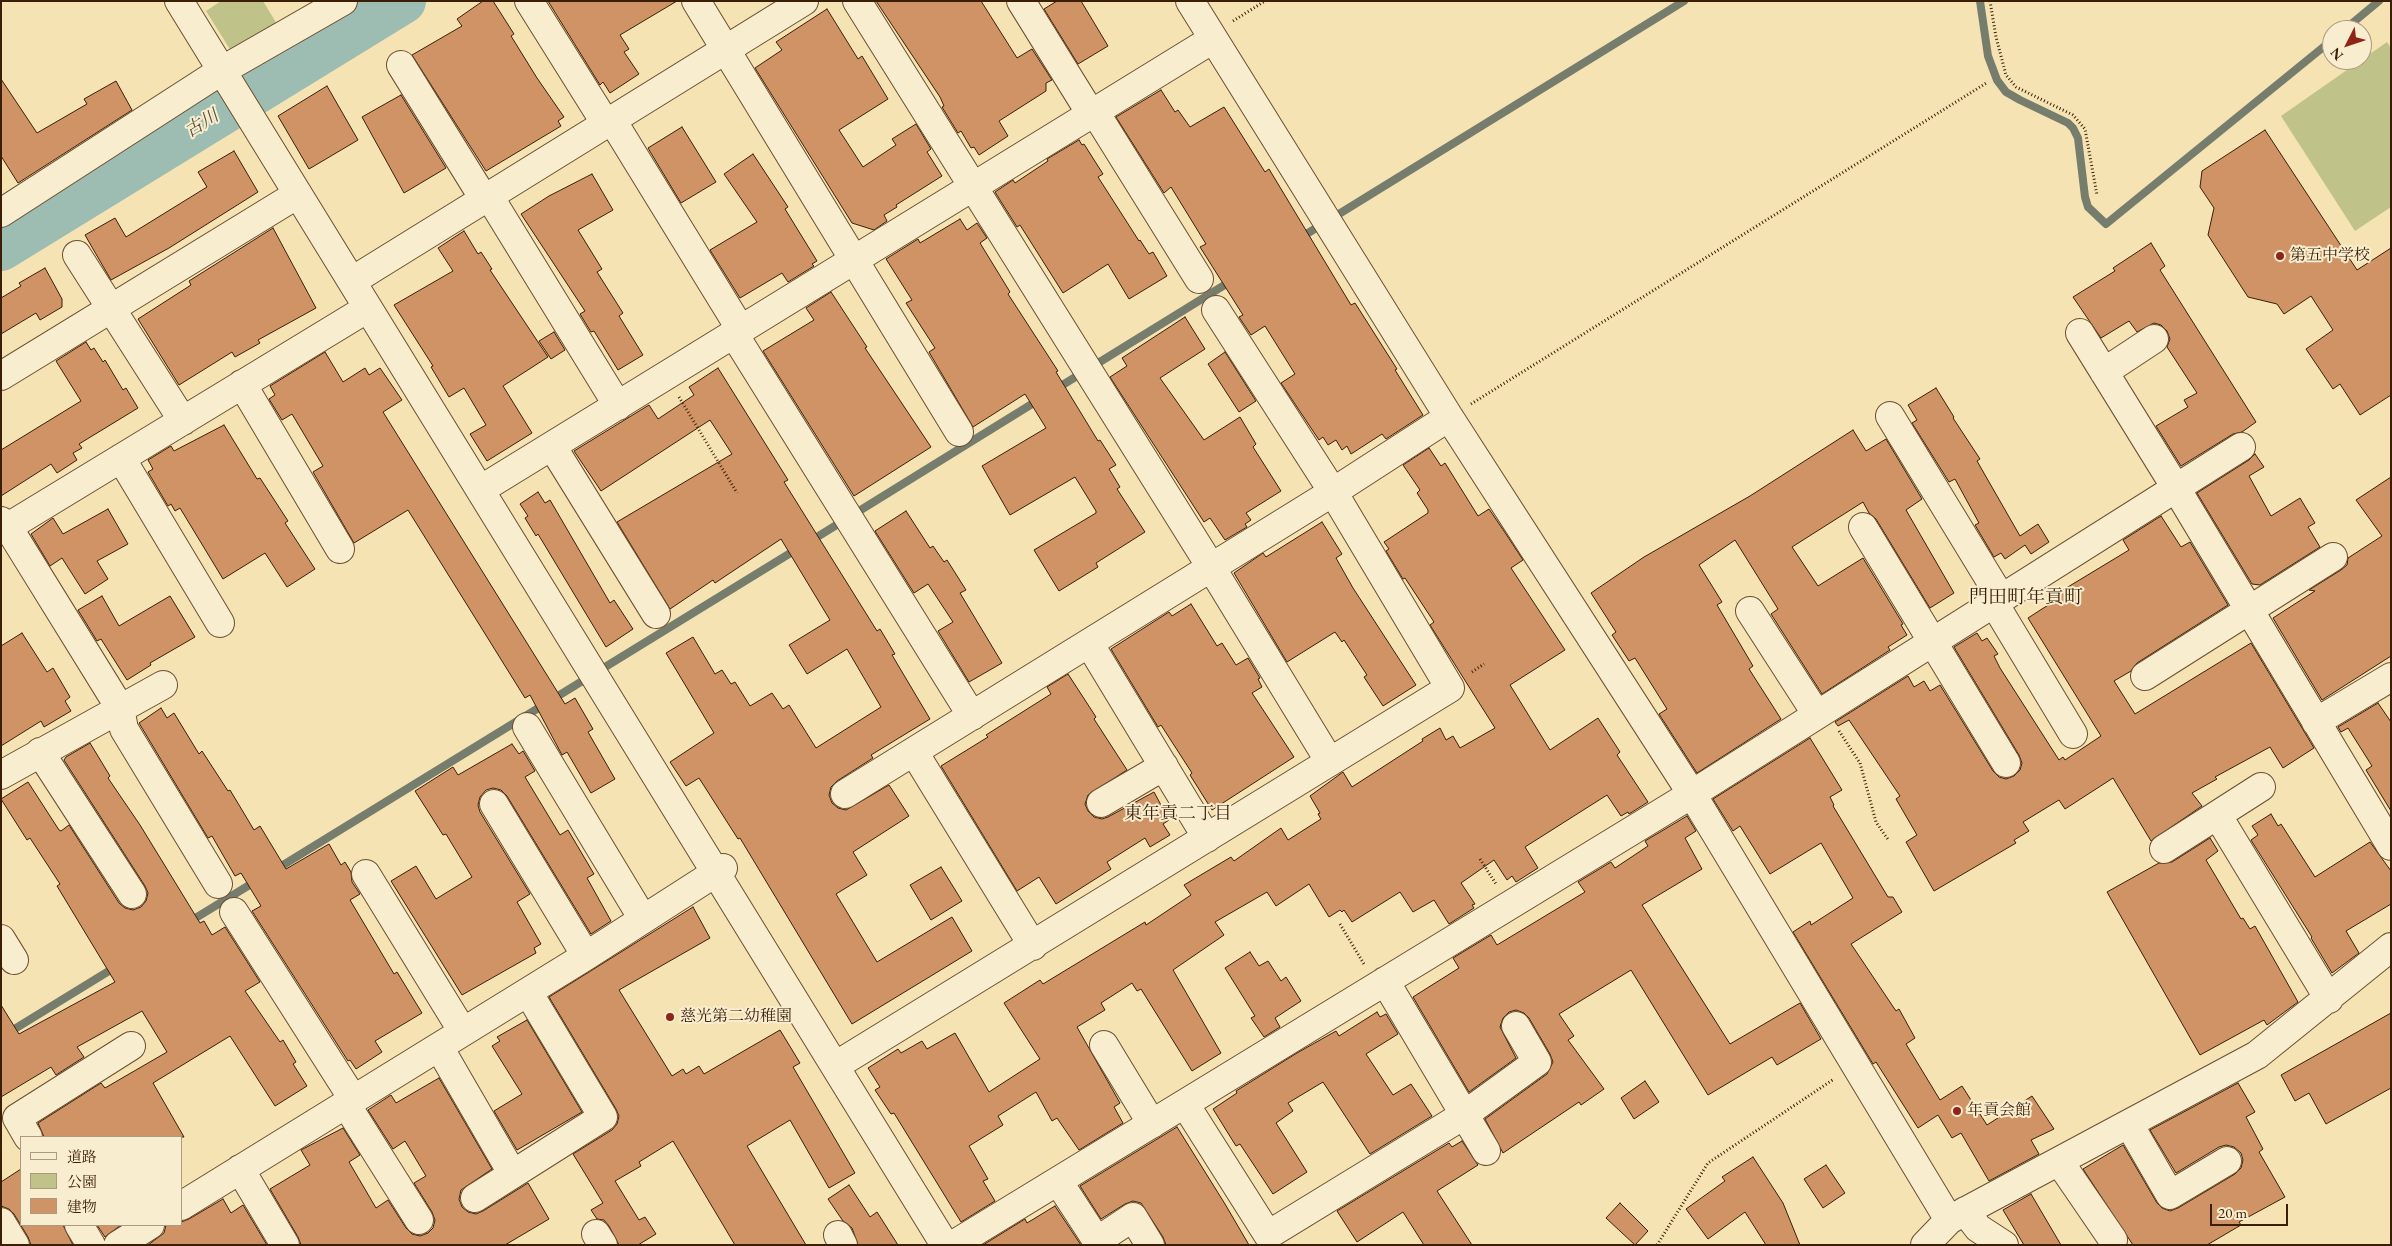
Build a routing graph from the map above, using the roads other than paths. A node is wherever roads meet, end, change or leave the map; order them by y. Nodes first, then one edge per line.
1 (179, 1) edge
2 (343, 1) edge
3 (529, 1) edge
4 (696, 1) edge
5 (804, 1) edge
6 (857, 1) edge
7 (1021, 1) edge
8 (1190, 1) edge
9 (1212, 37) junction
10 (726, 49) junction
11 (400, 65) dead end
12 (223, 74) junction
13 (1093, 113) junction
14 (609, 122) junction
15 (973, 188) junction
16 (298, 194) junction
17 (487, 198) junction
18 (1, 213) edge
19 (77, 255) dead end
20 (855, 260) junction
21 (1199, 279) dead end
22 (352, 282) junction
23 (368, 308) junction
24 (111, 309) junction
25 (1216, 310) dead end
26 (738, 332) junction
27 (2080, 333) dead end
28 (2154, 339) dead end
29 (2104, 372) junction
30 (1, 376) edge
31 (242, 384) junction
32 (618, 406) junction
33 (1890, 416) dead end
34 (1449, 417) junction
35 (182, 421) junction
36 (959, 432) dead end
37 (552, 446) junction
38 (2242, 447) dead end
39 (121, 458) junction
40 (2176, 488) junction
41 (480, 490) junction
42 (1334, 492) junction
43 (5, 524) edge
44 (1863, 528) dead end
45 (340, 548) dead end
46 (2333, 557) dead end
47 (1211, 568) junction
48 (1998, 601) junction
49 (2249, 610) junction
50 (1750, 611) dead end
51 (656, 614) dead end
52 (220, 623) dead end
53 (1932, 642) junction
54 (1089, 643) junction
55 (2145, 676) dead end
56 (2391, 677) edge
57 (163, 684) dead end
58 (120, 708) junction
59 (1821, 712) junction
60 (972, 716) junction
61 (2316, 722) junction
62 (527, 727) dead end
63 (2073, 734) dead end
64 (40, 752) junction
65 (914, 752) junction
66 (1330, 762) junction
67 (2006, 763) dead end
68 (1164, 766) junction
69 (1, 775) edge
70 (2261, 787) dead end
71 (845, 794) dead end
72 (1692, 794) junction
73 (1101, 803) dead end
74 (494, 804) dead end
75 (2218, 816) junction
76 (2389, 837) edge
77 (1207, 838) junction
78 (2164, 849) dead end
79 (720, 870) junction
80 (366, 874) dead end
81 (218, 884) dead end
82 (132, 894) dead end
83 (234, 912) dead end
84 (643, 919) junction
85 (1033, 946) junction
86 (2391, 947) edge
87 (586, 956) junction
88 (1381, 983) junction
89 (528, 992) junction
90 (2329, 999) junction
91 (1516, 1026) dead end
92 (463, 1032) junction
93 (1104, 1045) dead end
94 (131, 1046) dead end
95 (438, 1047) junction
96 (835, 1066) junction
97 (350, 1102) junction
98 (1184, 1104) junction
99 (1464, 1115) junction
100 (1152, 1124) junction
101 (2129, 1124) junction
102 (27, 1136) edge
103 (1486, 1151) dead end
104 (2059, 1161) junction
105 (2228, 1161) dead end
106 (240, 1169) junction
107 (512, 1173) junction
108 (1058, 1181) junction
109 (475, 1198) dead end
110 (182, 1205) edge
111 (1957, 1215) junction
112 (419, 1220) dead end
113 (1, 1222) edge
114 (80, 1226) edge
115 (149, 1226) edge
116 (2113, 1240) dead end
117 (124, 1243) edge
118 (15, 1245) edge
119 (91, 1245) edge
120 (285, 1245) edge
121 (945, 1245) edge
122 (953, 1245) edge
123 (1150, 1245) edge
124 (1925, 1245) edge
125 (2004, 1245) edge

1 - 12 street
2 - 12 street
3 - 14 street
4 - 10 street
5 - 10 street
6 - 15 street
7 - 13 street
8 - 9 street
9 - 13 street
9 - 34 street
10 - 14 street
10 - 20 street
11 - 17 street
12 - 16 street
12 - 18 street
13 - 15 street
13 - 21 street
14 - 17 street
14 - 26 street
15 - 20 street
15 - 47 street
16 - 22 street
16 - 24 street
17 - 22 street
17 - 32 street
19 - 24 street
20 - 26 street
20 - 36 street
22 - 23 street
23 - 31 street
23 - 41 street
24 - 30 street
24 - 35 street
25 - 42 street
26 - 32 street
26 - 60 street
27 - 29 street
28 - 29 street
29 - 40 street
31 - 35 street
31 - 45 street
32 - 37 street
33 - 48 street
34 - 42 street
34 - 72 street
35 - 39 street
37 - 41 street
37 - 51 street
38 - 40 street
39 - 43 street
39 - 52 street
40 - 48 street
40 - 49 street
41 - 79 street
42 - 47 street
42 - 66 street
43 - 58 street
44 - 53 street
46 - 49 street
47 - 54 street
47 - 66 street
48 - 53 street
48 - 63 street
49 - 55 street
49 - 61 street
50 - 59 street
53 - 59 street
53 - 67 street
54 - 60 street
54 - 68 street
56 - 61 street
57 - 58 street
58 - 64 street
58 - 81 street
59 - 72 street
60 - 65 street
61 - 76 street
62 - 84 street
64 - 69 street
64 - 82 street
65 - 71 street
65 - 85 street
66 - 77 street
68 - 73 street
68 - 77 street
70 - 75 street
72 - 88 street
72 - 111 street
74 - 87 street
75 - 78 street
75 - 90 street
77 - 85 street
79 - 84 street
79 - 96 street
80 - 92 street
83 - 97 street
84 - 87 street
85 - 96 street
86 - 90 street
87 - 89 street
88 - 98 street
88 - 99 street
89 - 92 street
89 - 107 street
90 - 101 street
91 - 99 street
92 - 95 street
93 - 100 street
94 - 102 street
95 - 97 street
95 - 107 street
96 - 121 street
97 - 106 street
97 - 112 street
98 - 99 street
98 - 100 street
99 - 103 street
100 - 108 street
101 - 104 street
101 - 105 street
104 - 111 street
104 - 116 street
106 - 110 street
106 - 120 street
107 - 109 street
108 - 122 street
108 - 123 street
111 - 124 street
111 - 125 street
113 - 118 street
114 - 119 street
115 - 117 street

